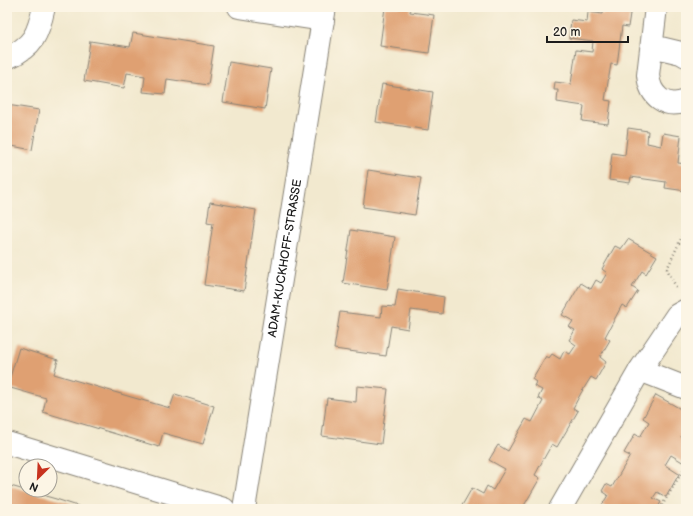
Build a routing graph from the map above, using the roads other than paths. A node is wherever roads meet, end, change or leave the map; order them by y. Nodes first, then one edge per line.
1 (44, 7) edge
2 (239, 7) edge
3 (656, 7) edge
4 (324, 14) edge
5 (652, 46) junction
6 (686, 56) edge
7 (7, 58) edge
8 (686, 101) edge
9 (683, 302) edge
10 (640, 370) junction
11 (686, 388) edge
12 (7, 443) edge
13 (224, 509) edge
14 (244, 509) edge
15 (560, 509) edge

1 - 7 street
2 - 4 street
3 - 5 street
4 - 14 street, ADAM-KUCKHOFF-STRASSE
5 - 6 street
5 - 8 street
9 - 10 street
10 - 11 street
10 - 15 street
12 - 13 street

